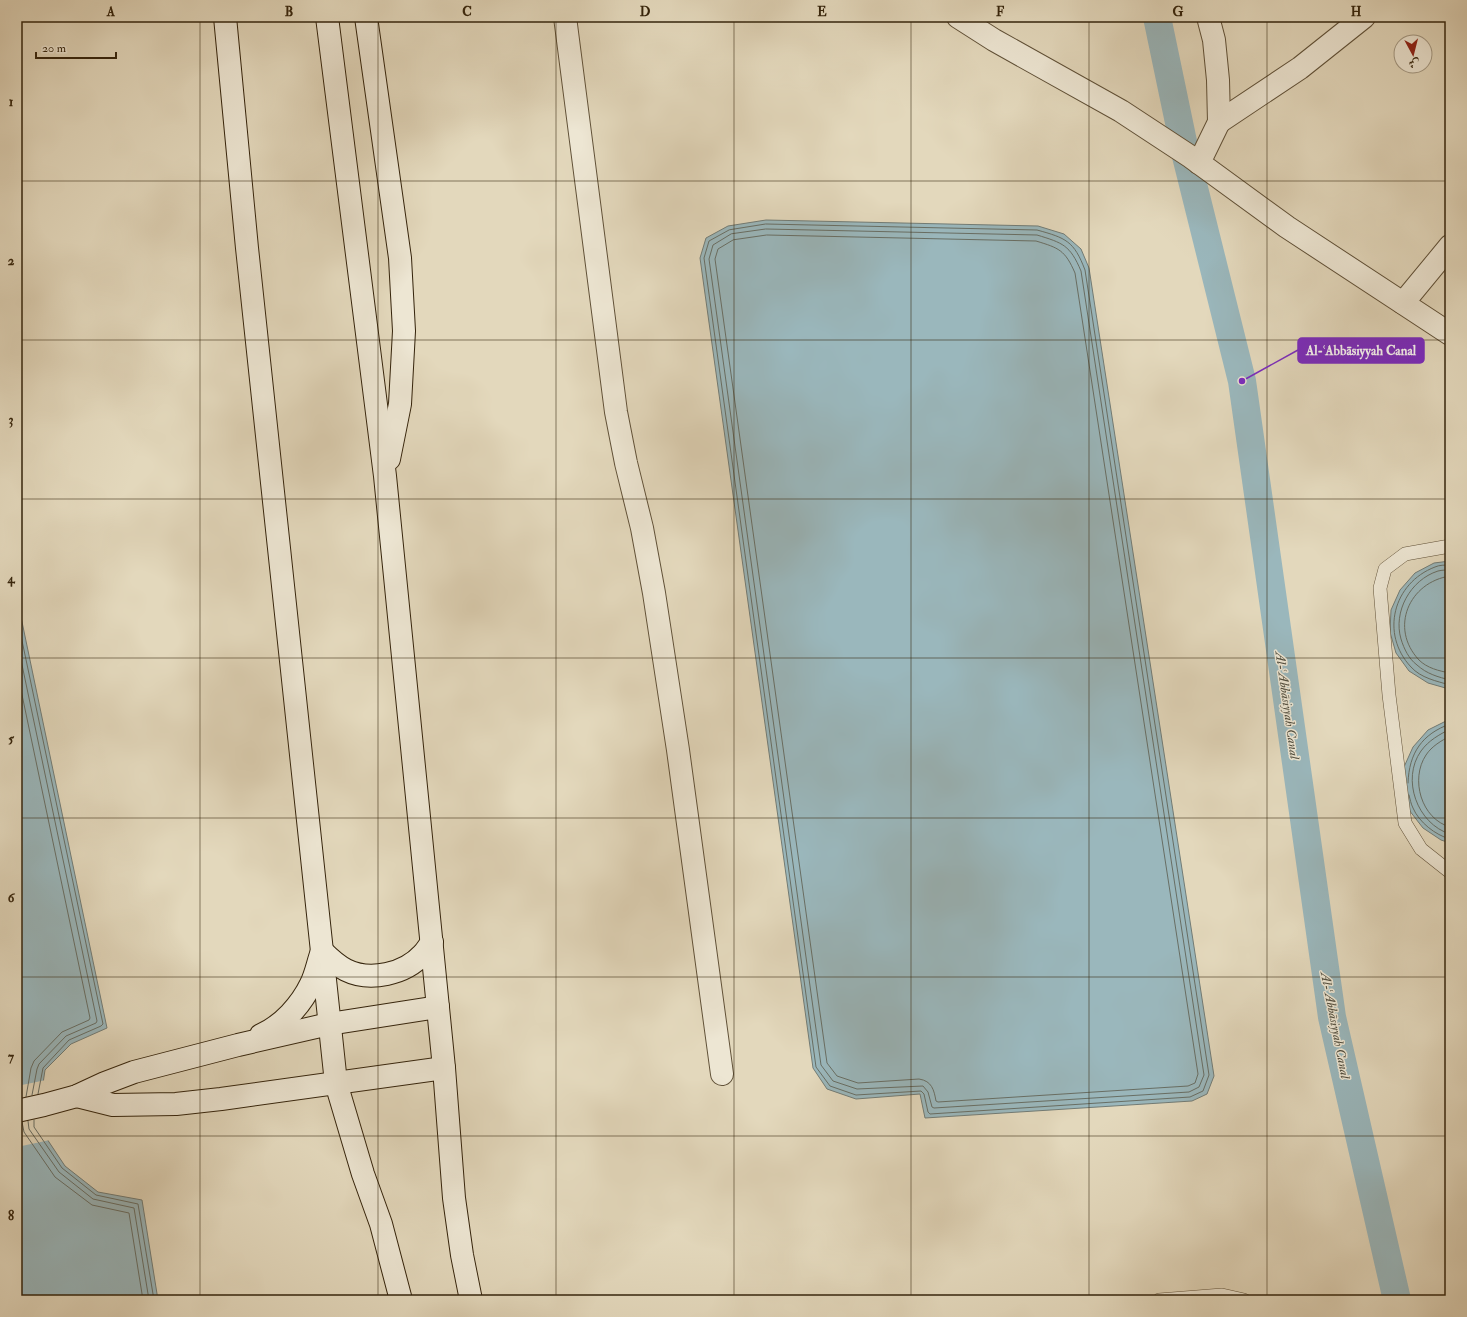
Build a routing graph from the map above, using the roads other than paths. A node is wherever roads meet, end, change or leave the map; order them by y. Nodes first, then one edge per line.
1 (225, 17) edge
2 (327, 17) edge
3 (366, 17) edge
4 (565, 17) edge
5 (958, 17) edge
6 (1208, 17) edge
7 (1364, 17) edge
8 (1219, 122) junction
9 (1195, 160) junction
10 (1450, 246) edge
11 (1403, 302) junction
12 (1450, 334) edge
13 (385, 476) junction
14 (1450, 546) edge
15 (1450, 872) edge
16 (432, 942) junction
17 (322, 951) junction
18 (438, 1007) junction
19 (329, 1024) junction
20 (238, 1045) junction
21 (444, 1068) junction
22 (722, 1074) dead end
23 (336, 1083) junction
24 (77, 1096) junction
25 (17, 1111) edge
26 (401, 1300) edge
27 (471, 1300) edge
28 (1158, 1300) edge
29 (1244, 1300) edge

1 - 17 main road
2 - 13 main road
3 - 13 main road
4 - 22 main road
5 - 9 main road
6 - 8 main road
7 - 8 main road
8 - 9 main road
9 - 11 main road
10 - 11 main road
11 - 12 main road
13 - 16 main road
14 - 15 lane
16 - 17 main road
16 - 18 main road
17 - 19 main road
17 - 20 main road
18 - 19 main road
18 - 21 main road
19 - 20 main road
19 - 23 main road
20 - 24 main road
21 - 23 main road
21 - 27 main road
23 - 24 main road
23 - 26 main road
24 - 25 main road
28 - 29 lane

